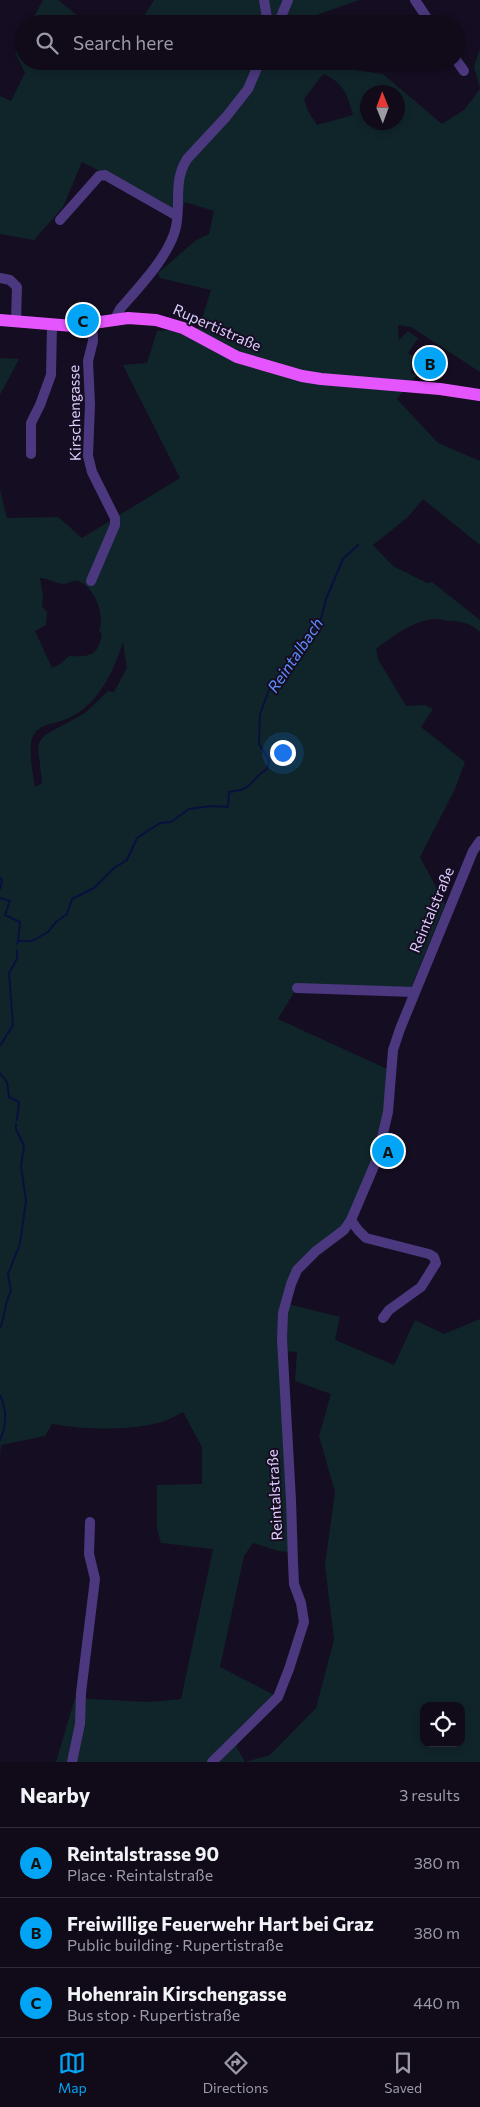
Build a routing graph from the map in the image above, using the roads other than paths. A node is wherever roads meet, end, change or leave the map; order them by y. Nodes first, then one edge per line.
1 (264, 0) edge
2 (288, 0) edge
3 (414, 0) edge
4 (266, 15) edge
5 (282, 15) edge
6 (425, 15) edge
7 (256, 70) edge
8 (177, 216) junction
9 (60, 220) dead end
10 (0, 278) edge
11 (115, 319) junction
12 (0, 320) edge
13 (16, 321) junction
14 (52, 324) junction
15 (92, 324) junction
16 (480, 395) edge
17 (31, 454) dead end
18 (91, 581) dead end
19 (480, 841) edge
20 (297, 988) dead end
21 (414, 992) junction
22 (351, 1220) junction
23 (383, 1318) dead end
24 (90, 1522) dead end
25 (72, 1762) edge
26 (212, 1762) edge

1 - 4 street
2 - 5 street
3 - 6 street
7 - 8 street
8 - 9 street
8 - 11 street
10 - 13 street
11 - 15 main road, Rupertistraße
11 - 16 main road, Rupertistraße
12 - 13 main road, Rupertistraße
13 - 14 main road, Rupertistraße
14 - 15 main road, Rupertistraße
14 - 17 street
15 - 18 street, Kirschengasse
19 - 21 street, Reintalstraße
20 - 21 street
21 - 22 street, Reintalstraße
22 - 23 street
22 - 26 street, Reintalstraße
24 - 25 street

